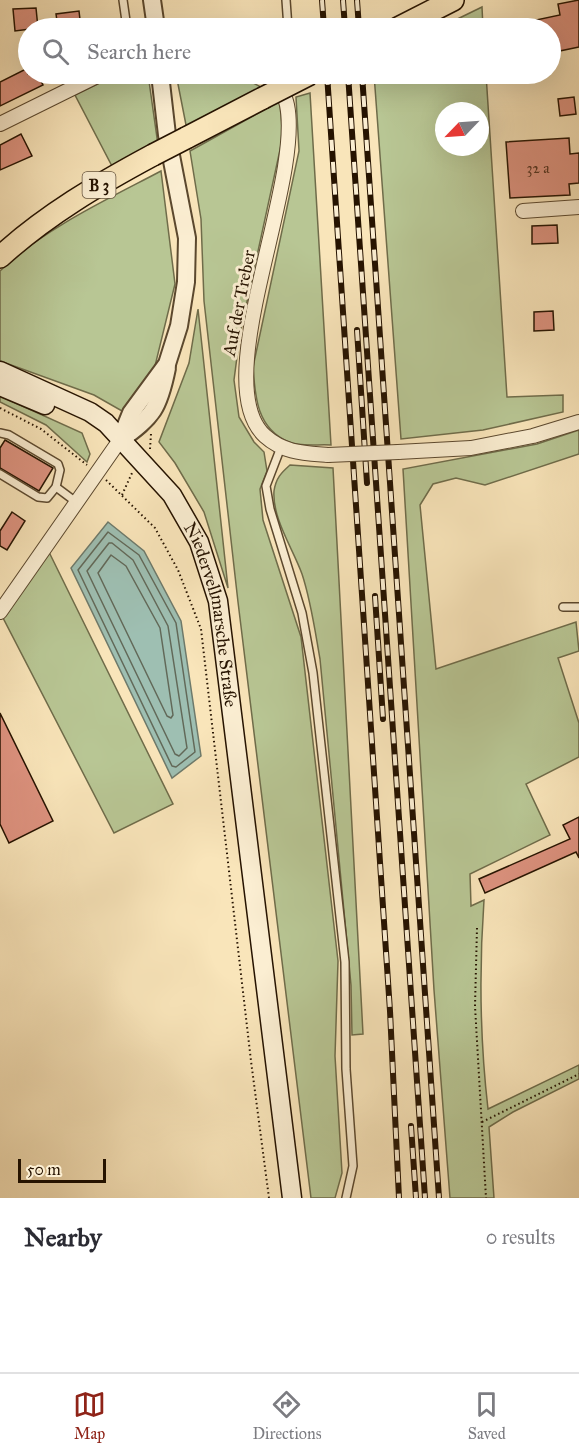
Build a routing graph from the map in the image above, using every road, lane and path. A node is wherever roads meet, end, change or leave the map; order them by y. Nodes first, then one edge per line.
1 (123, 0) edge
2 (152, 0) edge
3 (286, 0) edge
4 (453, 0) edge
5 (126, 18) edge
6 (155, 18) edge
7 (287, 18) edge
8 (418, 18) edge
9 (81, 84) edge
10 (161, 84) edge
11 (276, 84) edge
12 (290, 84) edge
13 (0, 124) edge
14 (579, 207) edge
15 (523, 211) dead end
16 (0, 257) edge
17 (0, 371) edge
18 (0, 386) edge
19 (0, 408) edge
20 (579, 422) edge
21 (0, 433) edge
22 (120, 440) junction
23 (281, 447) junction
24 (97, 472) junction
25 (0, 474) edge
26 (56, 487) junction
27 (76, 502) junction
28 (563, 607) dead end
29 (579, 607) edge
30 (0, 612) edge
31 (477, 928) dead end
32 (579, 1074) edge
33 (481, 1123) junction
34 (269, 1198) edge
35 (292, 1198) edge
36 (346, 1198) edge
37 (486, 1198) edge

1 - 5 lane
2 - 6 street
3 - 7 lane
4 - 8 main road
9 - 13 street
10 - 22 street
11 - 23 street, Auf der Treber
12 - 16 main road, B 3, bridge
14 - 15 street
17 - 22 main road, Niedervellmarsche Straße
18 - 22 main road
19 - 24 path
20 - 23 street, Auf der Treber, bridge
21 - 26 lane
22 - 24 street
22 - 35 main road, Niedervellmarsche Straße
23 - 36 lane
24 - 27 street
24 - 34 path
25 - 26 lane
26 - 27 lane
27 - 30 street
28 - 29 lane
31 - 33 path
32 - 33 path
33 - 37 path

